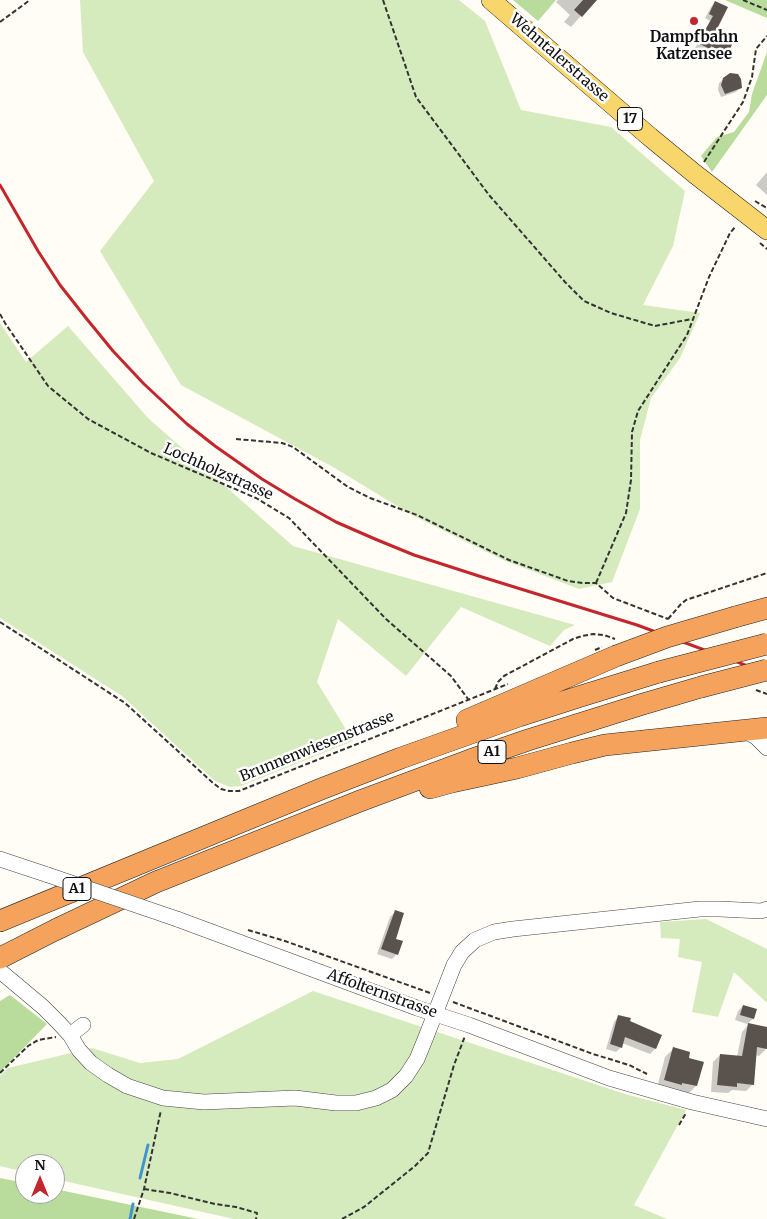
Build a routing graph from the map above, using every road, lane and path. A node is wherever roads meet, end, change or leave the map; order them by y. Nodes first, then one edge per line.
1 (30, 0) edge
2 (382, 0) edge
3 (491, 0) edge
4 (743, 0) edge
5 (767, 10) edge
6 (0, 22) edge
7 (767, 36) edge
8 (695, 174) junction
9 (747, 213) junction
10 (767, 230) edge
11 (0, 314) edge
12 (692, 319) junction
13 (236, 439) dead end
14 (767, 573) edge
15 (596, 583) junction
16 (767, 608) edge
17 (0, 622) edge
18 (767, 644) edge
19 (767, 670) edge
20 (513, 682) dead end
21 (468, 699) junction
22 (767, 728) edge
23 (743, 730) junction
24 (767, 748) edge
25 (401, 758) junction
26 (287, 831) junction
27 (0, 858) edge
28 (767, 909) edge
29 (0, 921) edge
30 (248, 930) dead end
31 (0, 958) edge
32 (0, 971) edge
33 (441, 998) junction
34 (436, 1014) junction
35 (83, 1025) dead end
36 (469, 1025) junction
37 (70, 1036) junction
38 (0, 1073) edge
39 (651, 1076) dead end
40 (163, 1098) junction
41 (767, 1119) edge
42 (144, 1189) junction
43 (134, 1219) edge
44 (256, 1219) edge
45 (342, 1219) edge

1 - 6 path
2 - 12 path
3 - 8 main road, Wehntalerstrasse / 17
4 - 5 path
7 - 8 path
8 - 9 main road, Wehntalerstrasse / 17
9 - 10 main road, Wehntalerstrasse / 17
9 - 12 path
11 - 21 path, Lochholzstrasse
12 - 15 path
13 - 15 path
14 - 15 path
16 - 25 highway, bridge
17 - 21 path, Brunnenwiesenstrasse
18 - 25 highway, A1, bridge
19 - 26 highway, A1, bridge
20 - 21 path, Brunnenwiesenstrasse
22 - 23 highway
23 - 24 street
23 - 26 highway
25 - 29 highway, A1
26 - 31 highway, A1
27 - 34 street, Affolternstrasse, bridge
28 - 33 street
30 - 33 path
32 - 37 street
33 - 34 street
33 - 39 path
34 - 36 street, Affolternstrasse
34 - 40 street
35 - 37 street
36 - 41 street, Affolternstrasse
36 - 45 path
37 - 38 path
37 - 40 street
40 - 42 path
42 - 43 path
42 - 44 path

